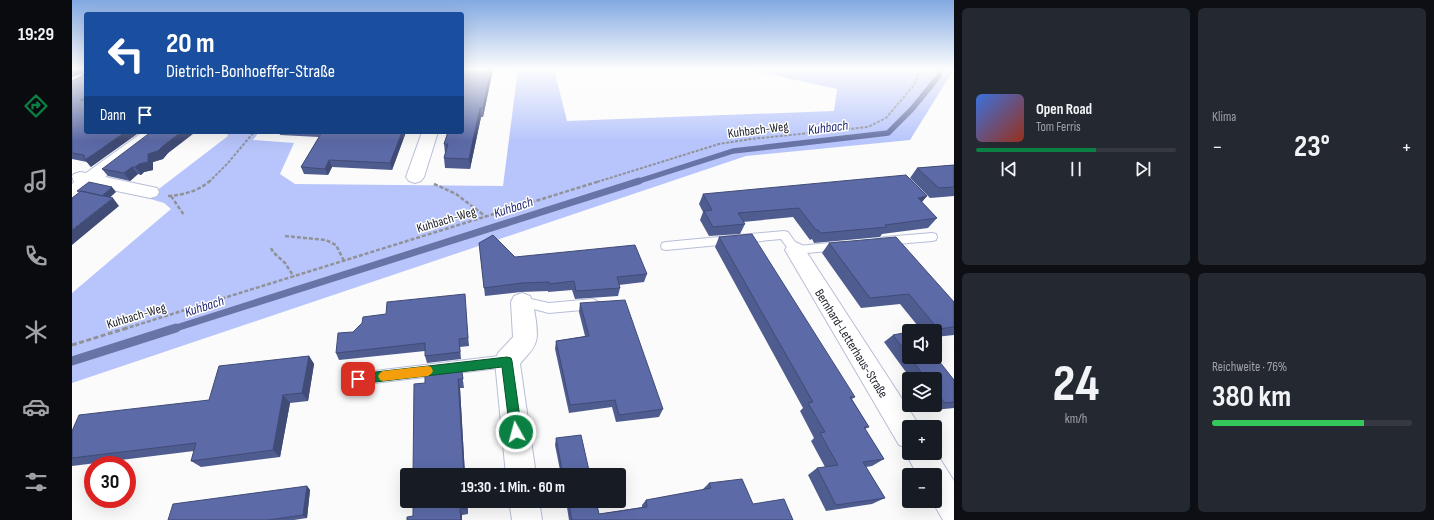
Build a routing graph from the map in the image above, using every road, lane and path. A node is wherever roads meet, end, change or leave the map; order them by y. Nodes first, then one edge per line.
1 (907, 93) edge
2 (150, 134) edge
3 (252, 134) edge
4 (429, 134) edge
5 (415, 177) joint
6 (81, 178) edge
7 (150, 192) joint
8 (72, 193) edge
9 (171, 196) junction
10 (184, 215) dead end
11 (485, 217) junction
12 (285, 236) dead end
13 (932, 237) dead end
14 (871, 243) edge
15 (848, 245) edge
16 (666, 246) dead end
17 (271, 248) dead end
18 (795, 250) junction
19 (344, 261) junction
20 (294, 277) junction
21 (522, 302) joint
22 (607, 303) edge
23 (72, 346) edge
24 (507, 361) junction
25 (358, 379) dead end
26 (902, 425) edge
27 (520, 468) edge
28 (942, 489) edge
29 (525, 508) edge
30 (954, 509) edge
31 (526, 520) edge

1 - 11 path, Kuhbach-Weg
2 - 6 street
3 - 9 path
4 - 5 street
5 - 11 path
6 - 7 street
6 - 8 street
7 - 9 path
9 - 10 path
11 - 19 path, Kuhbach-Weg
12 - 19 path
13 - 14 lane
15 - 18 lane
16 - 18 lane, Bernhard-Letterhaus-Straße
17 - 20 path
18 - 26 street, Bernhard-Letterhaus-Straße
19 - 20 path, Kuhbach-Weg
20 - 23 path, Kuhbach-Weg
21 - 22 lane
21 - 24 street
24 - 25 lane
24 - 27 street
28 - 30 street
29 - 31 street

